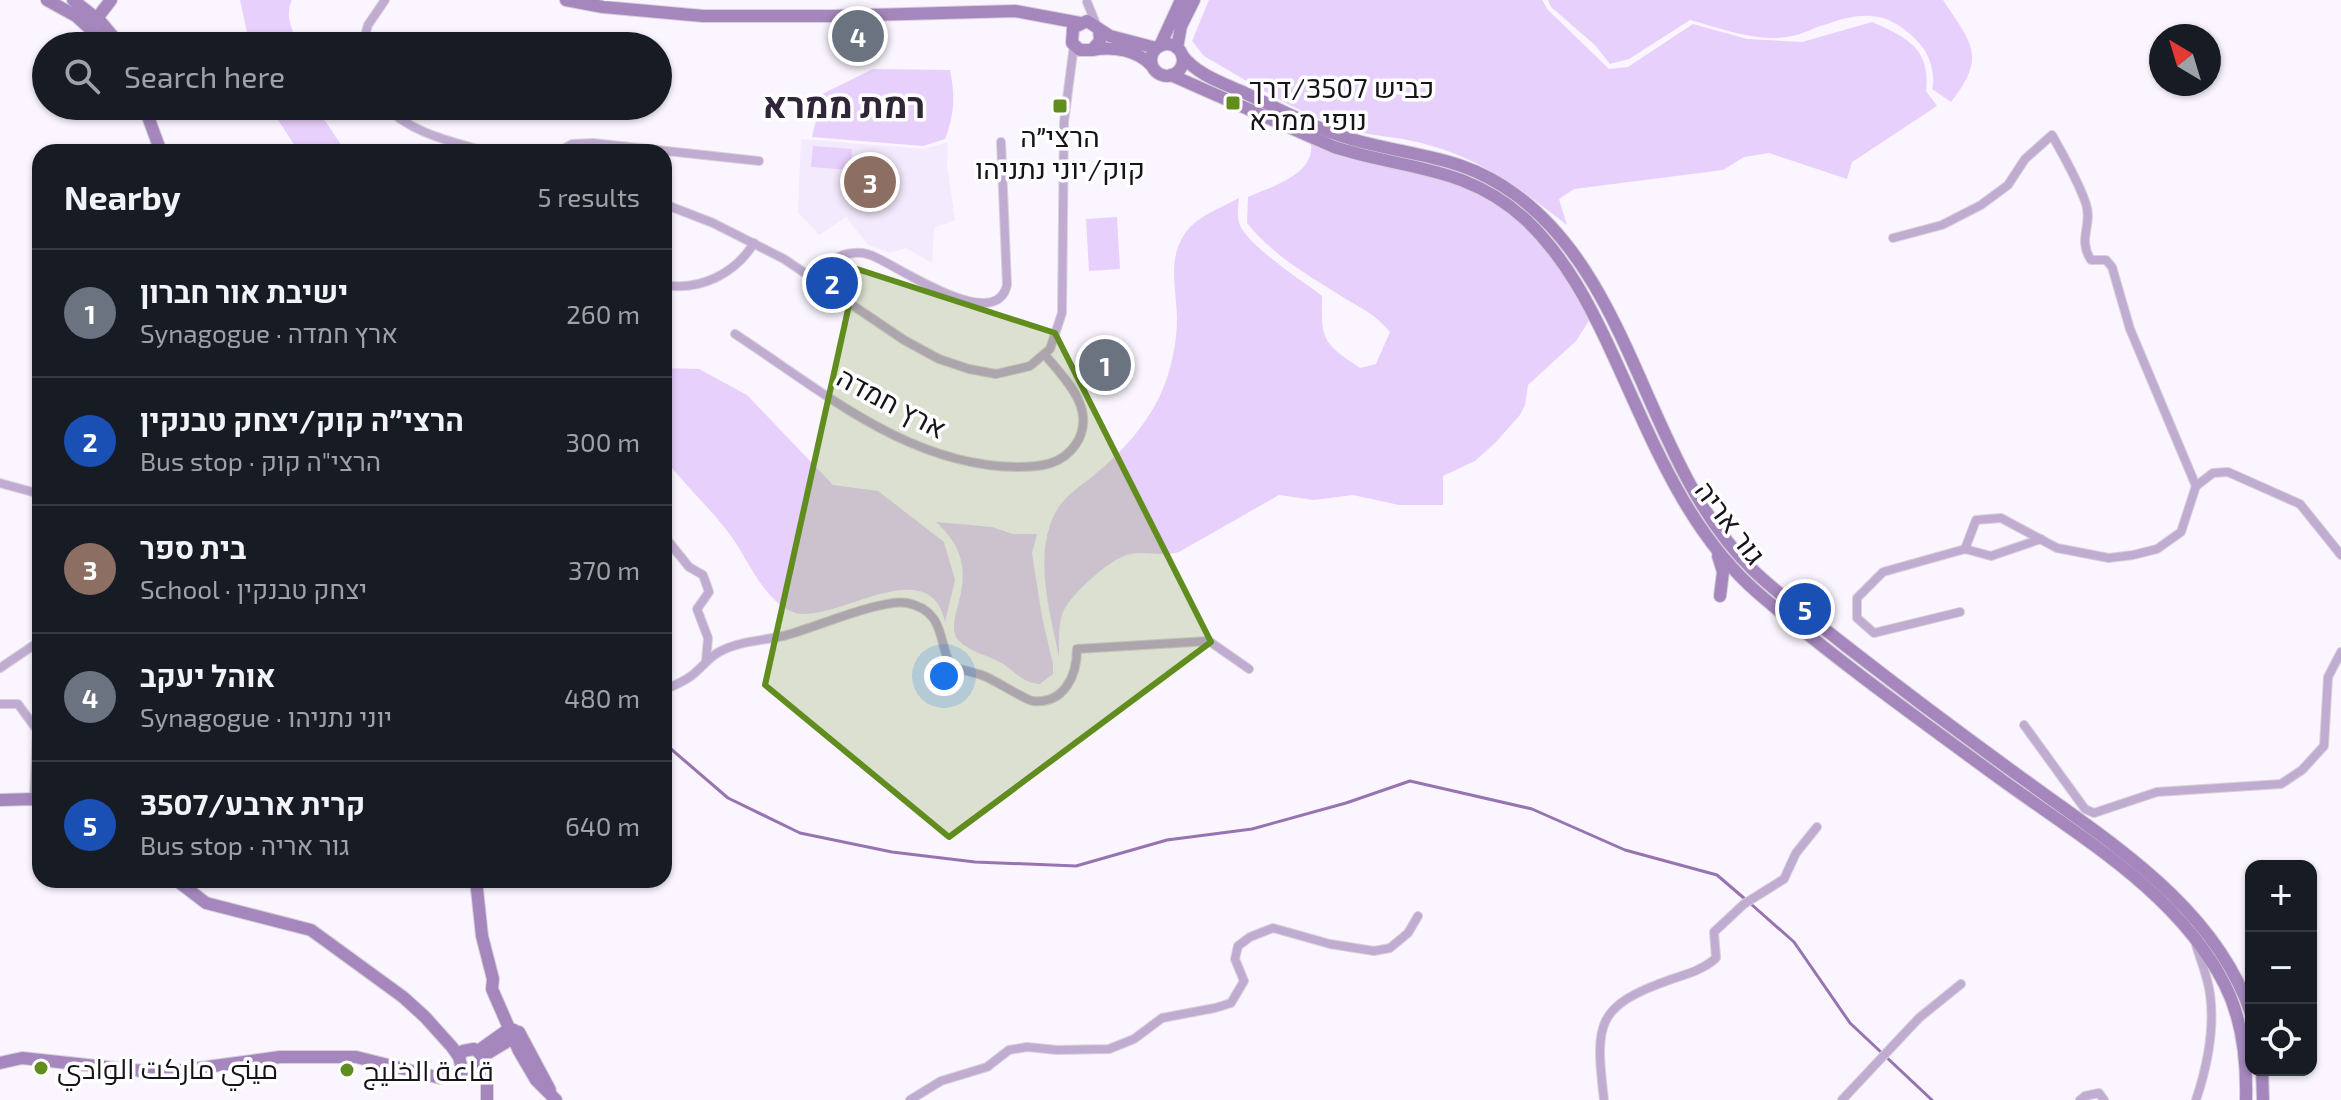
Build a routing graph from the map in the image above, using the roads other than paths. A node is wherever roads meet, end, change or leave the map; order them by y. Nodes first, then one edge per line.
1 (47, 0) edge
2 (73, 0) edge
3 (102, 0) edge
4 (111, 0) edge
5 (385, 0) edge
6 (566, 0) edge
7 (1181, 0) edge
8 (1194, 0) edge
9 (1087, 1) edge
10 (576, 2) edge
11 (1028, 13) junction
12 (93, 20) junction
13 (1089, 24) junction
14 (104, 32) edge
15 (110, 32) edge
16 (366, 32) edge
17 (1073, 43) junction
18 (1158, 47) junction
19 (1089, 51) junction
20 (1180, 52) junction
21 (1152, 66) junction
22 (1171, 75) junction
23 (1069, 81) junction
24 (149, 120) edge
25 (402, 120) edge
26 (1001, 142) dead end
27 (158, 144) edge
28 (463, 144) edge
29 (572, 144) edge
30 (602, 144) edge
31 (672, 152) edge
32 (759, 161) dead end
33 (672, 207) edge
34 (1893, 238) dead end
35 (754, 243) junction
36 (812, 279) junction
37 (672, 286) edge
38 (735, 334) dead end
39 (1045, 355) junction
40 (0, 483) edge
41 (2196, 486) junction
42 (32, 492) edge
43 (2041, 539) junction
44 (672, 546) edge
45 (1716, 549) junction
46 (1965, 549) junction
47 (2341, 555) edge
48 (1720, 596) dead end
49 (1960, 612) dead end
50 (32, 646) edge
51 (2341, 652) edge
52 (706, 661) junction
53 (0, 668) edge
54 (1249, 669) dead end
55 (672, 686) edge
56 (0, 704) edge
57 (32, 723) edge
58 (2024, 725) dead end
59 (0, 800) edge
60 (32, 801) edge
61 (1817, 827) dead end
62 (186, 888) edge
63 (477, 888) edge
64 (1418, 916) dead end
65 (2194, 938) junction
66 (1961, 984) dead end
67 (2247, 1004) edge
68 (425, 1017) junction
69 (513, 1032) junction
70 (478, 1054) junction
71 (0, 1063) edge
72 (463, 1066) junction
73 (2262, 1076) edge
74 (554, 1098) edge
75 (487, 1099) edge
76 (910, 1100) edge
77 (1604, 1100) edge
78 (1842, 1100) edge
79 (2080, 1100) edge
80 (2104, 1100) edge
81 (2196, 1100) edge
82 (2246, 1100) edge
83 (2263, 1100) edge

1 - 12 main road
2 - 12 main road
3 - 12 main road
4 - 12 main road
4 - 15 main road
5 - 16 street
6 - 10 main road
7 - 18 main road
8 - 20 main road
9 - 13 street
10 - 11 main road
11 - 13 main road
11 - 17 main road
12 - 14 main road
13 - 17 main road
13 - 18 main road
13 - 19 main road
17 - 19 main road
17 - 23 street
18 - 20 main road
18 - 21 main road
19 - 21 main road
19 - 23 street
20 - 22 main road
20 - 67 main road, גור אריה
21 - 22 main road
22 - 45 main road, גור אריה
23 - 39 street
24 - 27 main road
25 - 28 street
26 - 36 street
29 - 30 street
31 - 32 street
33 - 35 street
34 - 41 street
35 - 36 street
35 - 37 street
36 - 39 street
38 - 39 street, ארץ חמדה
40 - 42 street
41 - 43 street
41 - 47 street
43 - 46 street
43 - 46 street
44 - 52 street
45 - 48 main road
45 - 65 main road, גור אריה
46 - 49 street
50 - 53 street
51 - 58 street
52 - 54 street
52 - 55 street
56 - 57 street
59 - 60 main road
61 - 77 street
62 - 68 main road
63 - 69 main road
64 - 76 street
65 - 81 street
65 - 82 main road, גור אריה
66 - 78 street
68 - 70 main road
68 - 72 main road
69 - 70 main road
69 - 74 main road
70 - 72 main road
70 - 72 main road
70 - 75 main road
71 - 72 main road
72 - 75 main road
73 - 83 main road
79 - 80 street

